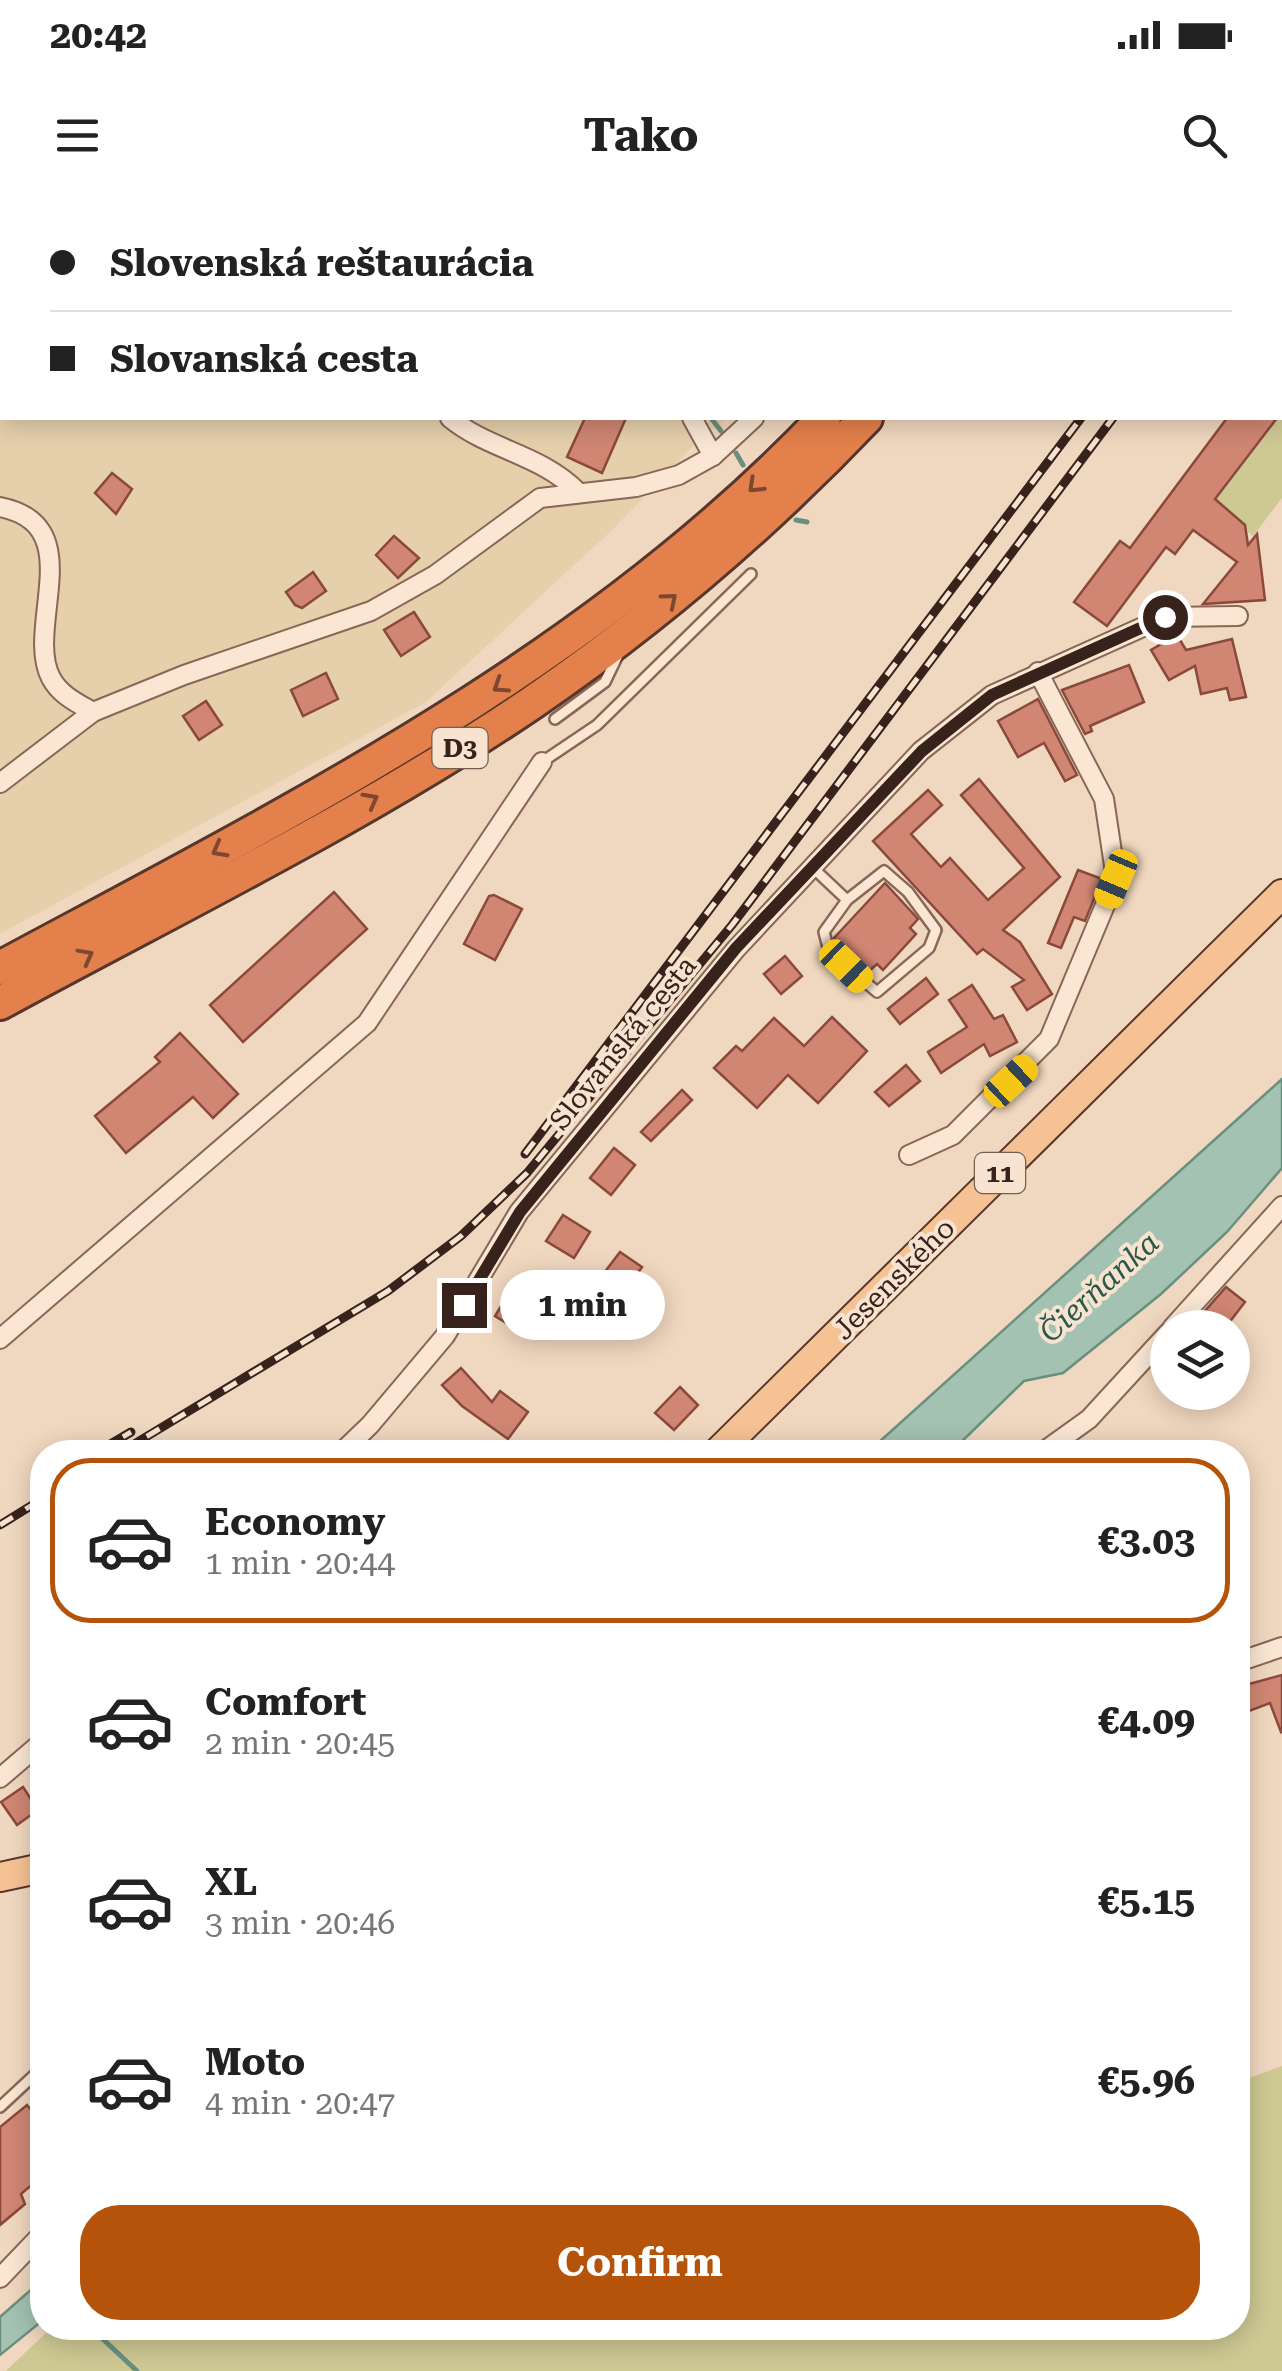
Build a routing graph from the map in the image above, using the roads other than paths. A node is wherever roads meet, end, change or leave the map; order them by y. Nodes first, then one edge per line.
1 (453, 420) edge
2 (693, 420) edge
3 (752, 420) edge
4 (822, 420) edge
5 (864, 420) edge
6 (713, 456) junction
7 (577, 492) junction
8 (0, 507) edge
9 (751, 574) dead end
10 (1238, 616) dead end
11 (624, 636) junction
12 (1038, 672) junction
13 (94, 712) junction
14 (555, 719) dead end
15 (542, 762) joint
16 (0, 783) edge
17 (812, 868) junction
18 (1282, 894) edge
19 (848, 900) junction
20 (0, 968) edge
21 (0, 1002) edge
22 (909, 1155) dead end
23 (1282, 1206) edge
24 (1188, 1310) edge
25 (0, 1339) edge
26 (1150, 1352) edge
27 (353, 1440) edge
28 (730, 1440) edge
29 (1060, 1440) edge
30 (1282, 1647) edge
31 (1250, 1658) edge
32 (30, 1752) edge
33 (0, 1778) edge
34 (30, 1871) edge
35 (0, 1877) edge
36 (30, 2079) edge
37 (0, 2106) edge
38 (30, 2247) edge
39 (0, 2278) edge

1 - 7 street
2 - 6 street
3 - 6 street
4 -> 20 highway, D3
11 -> 5 highway, D3
6 - 7 street
7 - 13 street
8 - 13 street
9 - 15 lane
10 - 12 street, Slovanská cesta
11 - 14 lane
21 -> 11 highway, D3
12 - 17 street, Slovanská cesta
12 - 22 street
13 - 16 street
15 - 25 street
17 - 19 lane
17 - 27 street, Slovanská cesta
18 - 28 main road, Jesenského / 11
19 - 19 lane
23 - 24 street
26 - 29 street
30 - 31 street
32 - 33 street
34 - 35 main road
36 - 37 lane
38 - 39 street

